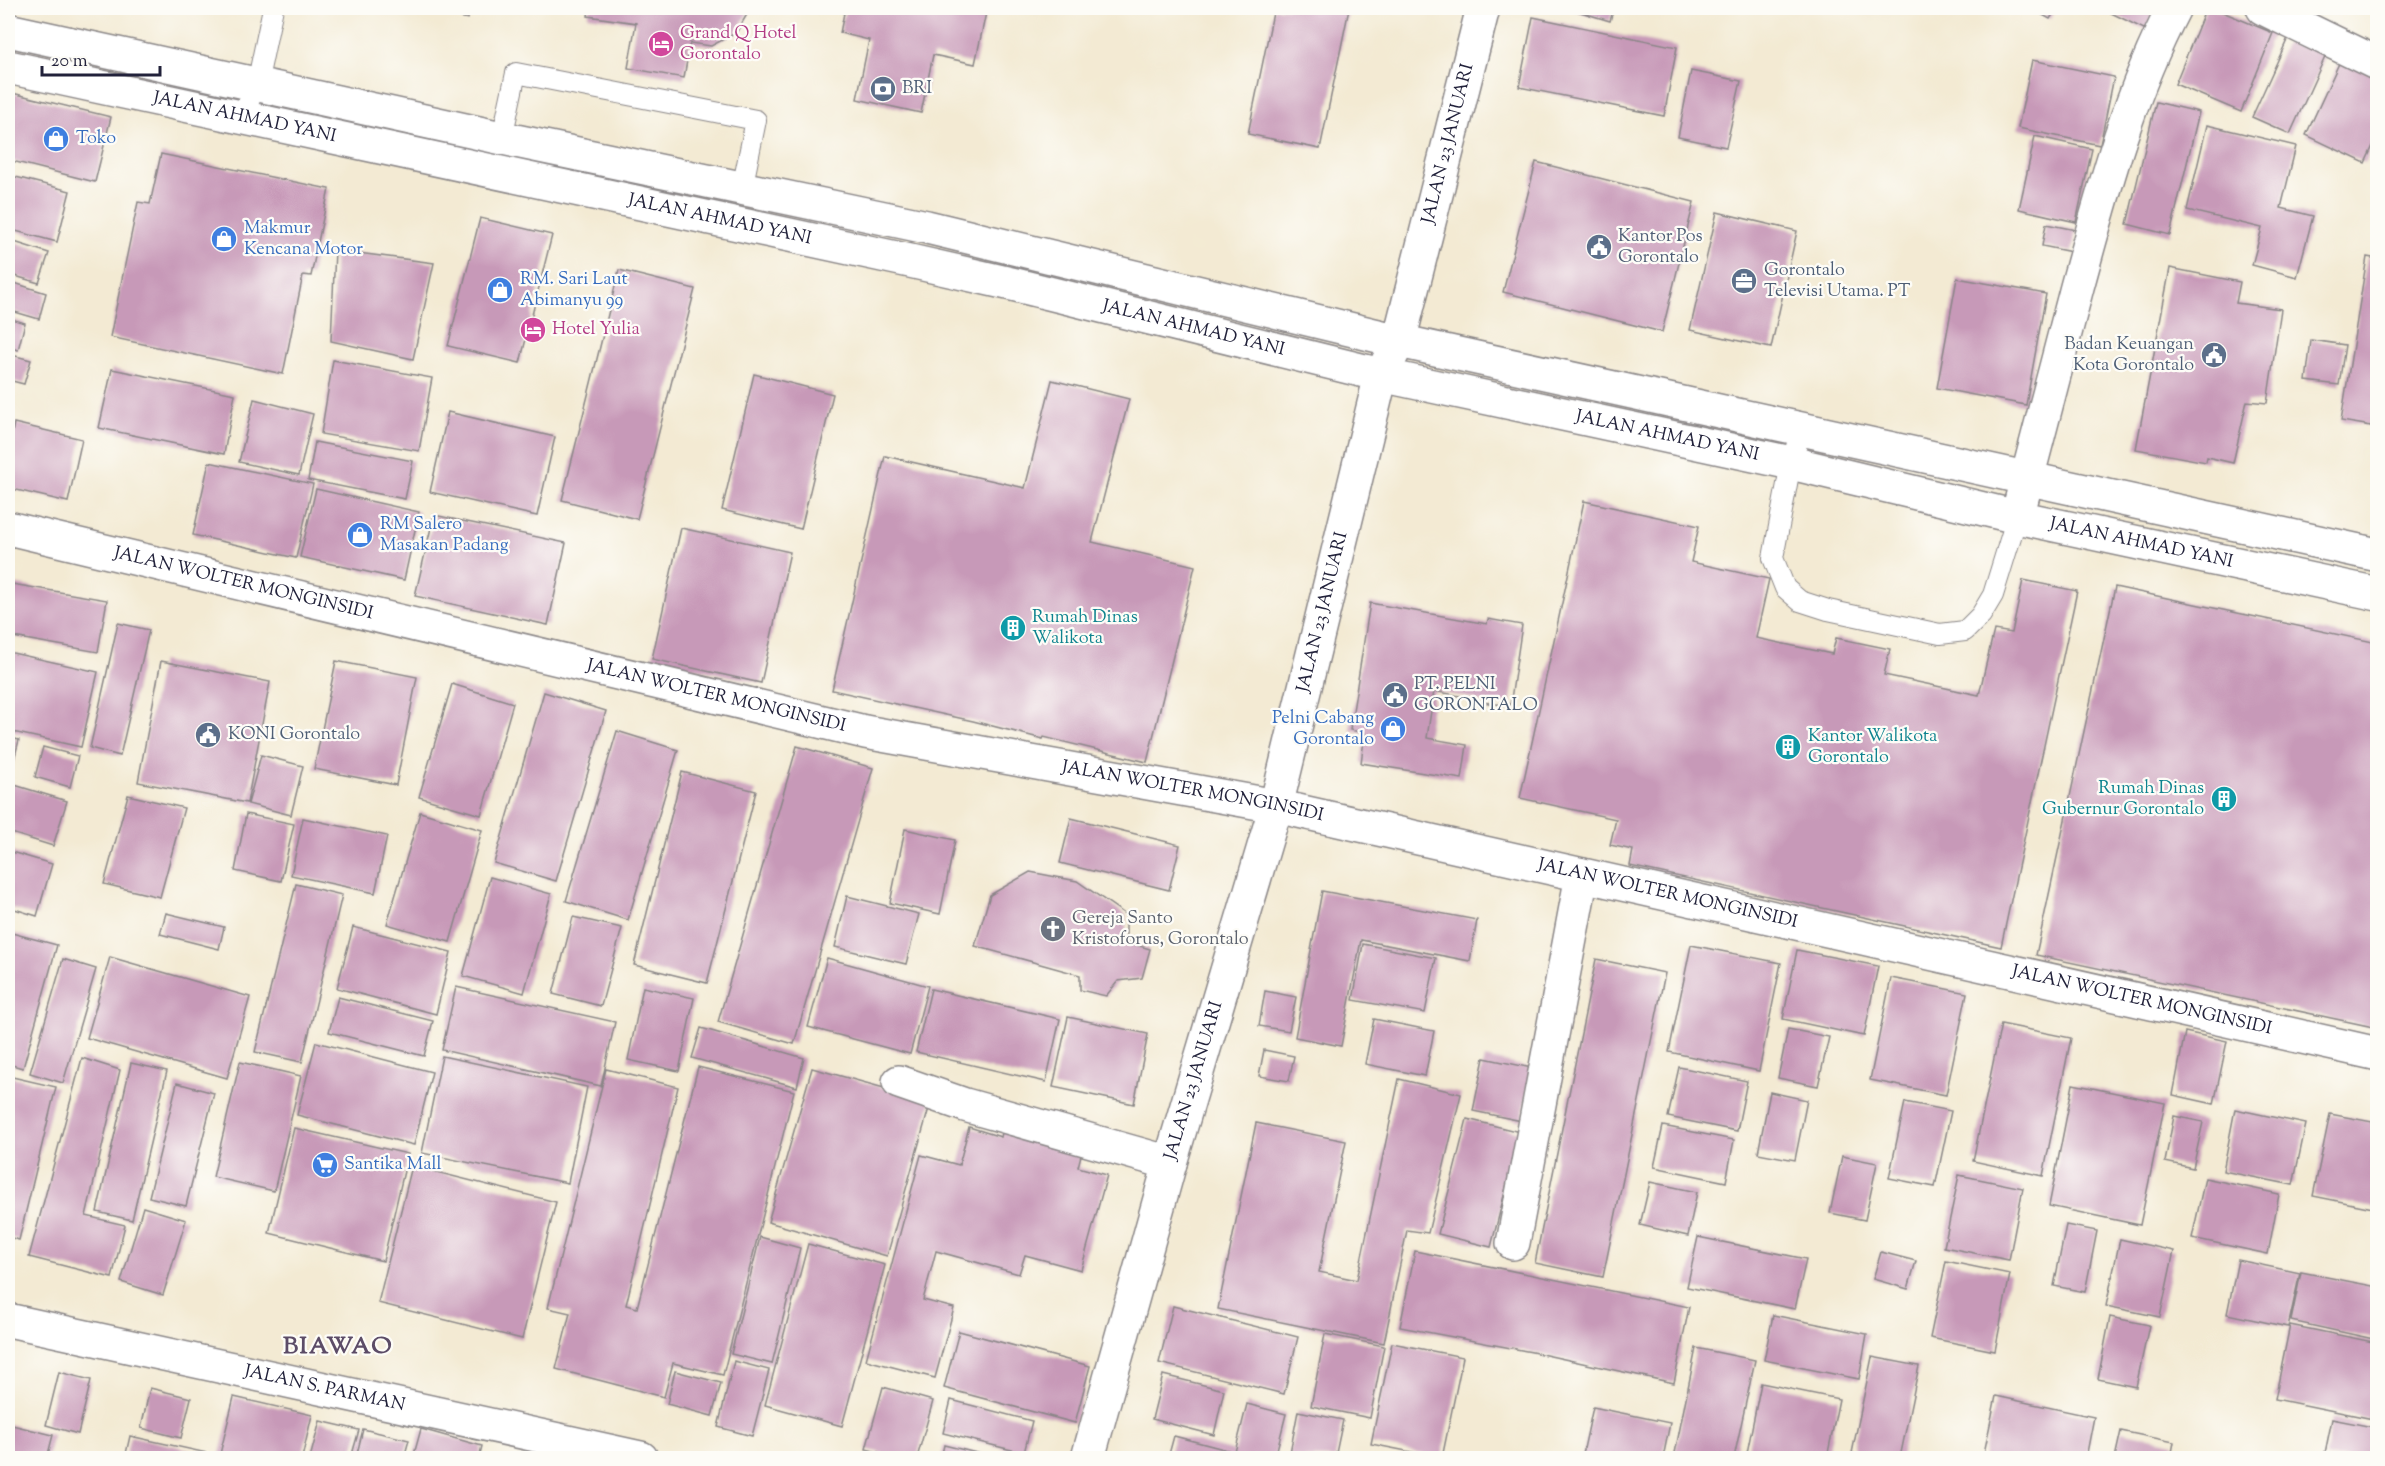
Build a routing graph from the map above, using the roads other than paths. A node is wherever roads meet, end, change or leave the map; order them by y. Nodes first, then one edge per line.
1 (273, 8) edge
2 (1483, 8) edge
3 (2174, 8) edge
4 (2263, 8) edge
5 (8, 30) edge
6 (2378, 64) edge
7 (8, 67) edge
8 (257, 84) junction
9 (241, 118) junction
10 (502, 138) junction
11 (742, 189) junction
12 (1035, 253) junction
13 (1016, 285) junction
14 (1399, 341) junction
15 (1381, 375) junction
16 (1802, 428) junction
17 (1791, 462) junction
18 (2027, 478) junction
19 (2017, 517) junction
20 (8, 528) edge
21 (2378, 555) edge
22 (2378, 594) edge
23 (1276, 806) junction
24 (1582, 875) junction
25 (2378, 1054) edge
26 (899, 1082) dead end
27 (1170, 1163) junction
28 (1513, 1243) dead end
29 (8, 1320) edge
30 (642, 1458) edge
31 (1088, 1458) edge

1 - 8 lane
2 - 14 main road, JALAN 23 JANUARI
3 - 18 main road
4 - 6 main road
5 - 8 main road, JALAN AHMAD YANI
7 - 9 main road, JALAN AHMAD YANI
8 - 9 lane
8 - 10 main road, JALAN AHMAD YANI
9 - 13 main road, JALAN AHMAD YANI
10 - 11 main road, JALAN AHMAD YANI
10 - 11 lane
11 - 12 main road, JALAN AHMAD YANI
12 - 13 main road
12 - 14 main road, JALAN AHMAD YANI
13 - 15 main road, JALAN AHMAD YANI
14 - 15 main road, JALAN 23 JANUARI
14 - 16 main road, JALAN AHMAD YANI
15 - 17 main road, JALAN AHMAD YANI
15 - 23 main road, JALAN 23 JANUARI
16 - 17 lane
16 - 18 main road, JALAN AHMAD YANI
17 - 19 main road, JALAN AHMAD YANI
17 - 19 lane
18 - 19 main road
18 - 21 main road, JALAN AHMAD YANI
19 - 22 main road, JALAN AHMAD YANI
20 - 23 main road, JALAN WOLTER MONGINSIDI
23 - 24 main road, JALAN WOLTER MONGINSIDI
23 - 27 main road, JALAN 23 JANUARI
24 - 25 main road, JALAN WOLTER MONGINSIDI
24 - 28 main road
26 - 27 main road
27 - 31 main road, JALAN 23 JANUARI
29 - 30 main road, JALAN S. PARMAN

